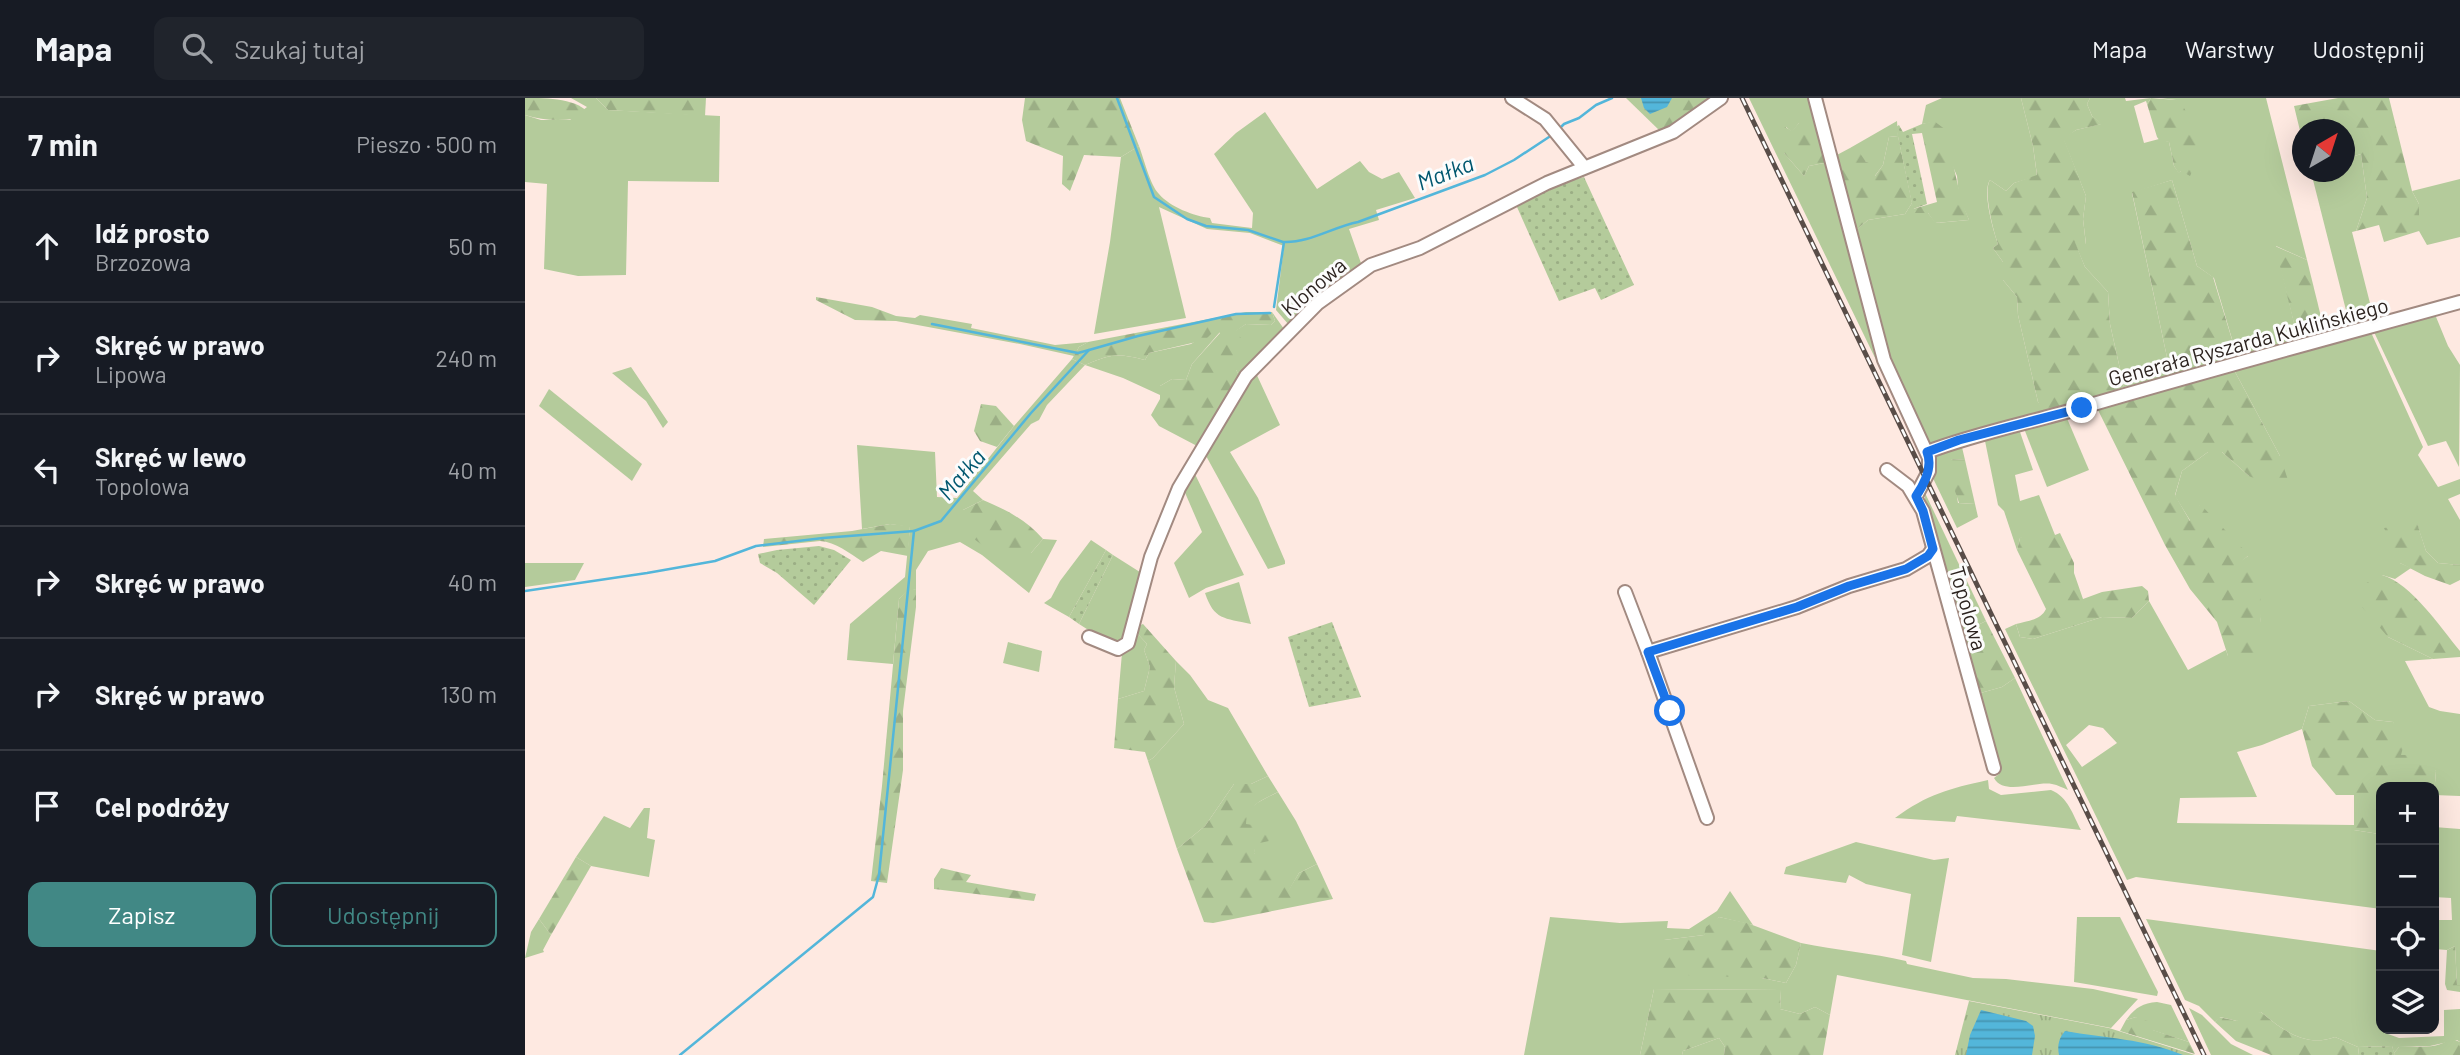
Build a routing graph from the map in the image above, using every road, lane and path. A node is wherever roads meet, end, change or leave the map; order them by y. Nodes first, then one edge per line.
1 (1512, 98) edge
2 (1721, 98) edge
3 (1815, 98) edge
4 (1584, 167) junction
5 (2460, 302) edge
6 (1927, 452) junction
7 (1887, 470) dead end
8 (1916, 496) junction
9 (1933, 549) junction
10 (1625, 592) dead end
11 (1089, 637) dead end
12 (1648, 652) junction
13 (1994, 768) dead end
14 (1707, 818) dead end

1 - 4 street
2 - 4 street, Klonowa
3 - 6 street
4 - 11 street, Klonowa
5 - 6 street, Generała Ryszarda Kuklińskiego
6 - 8 street
7 - 8 street, Topolowa
8 - 9 street, Topolowa
9 - 12 street
9 - 13 street, Topolowa
10 - 12 street
12 - 14 street

